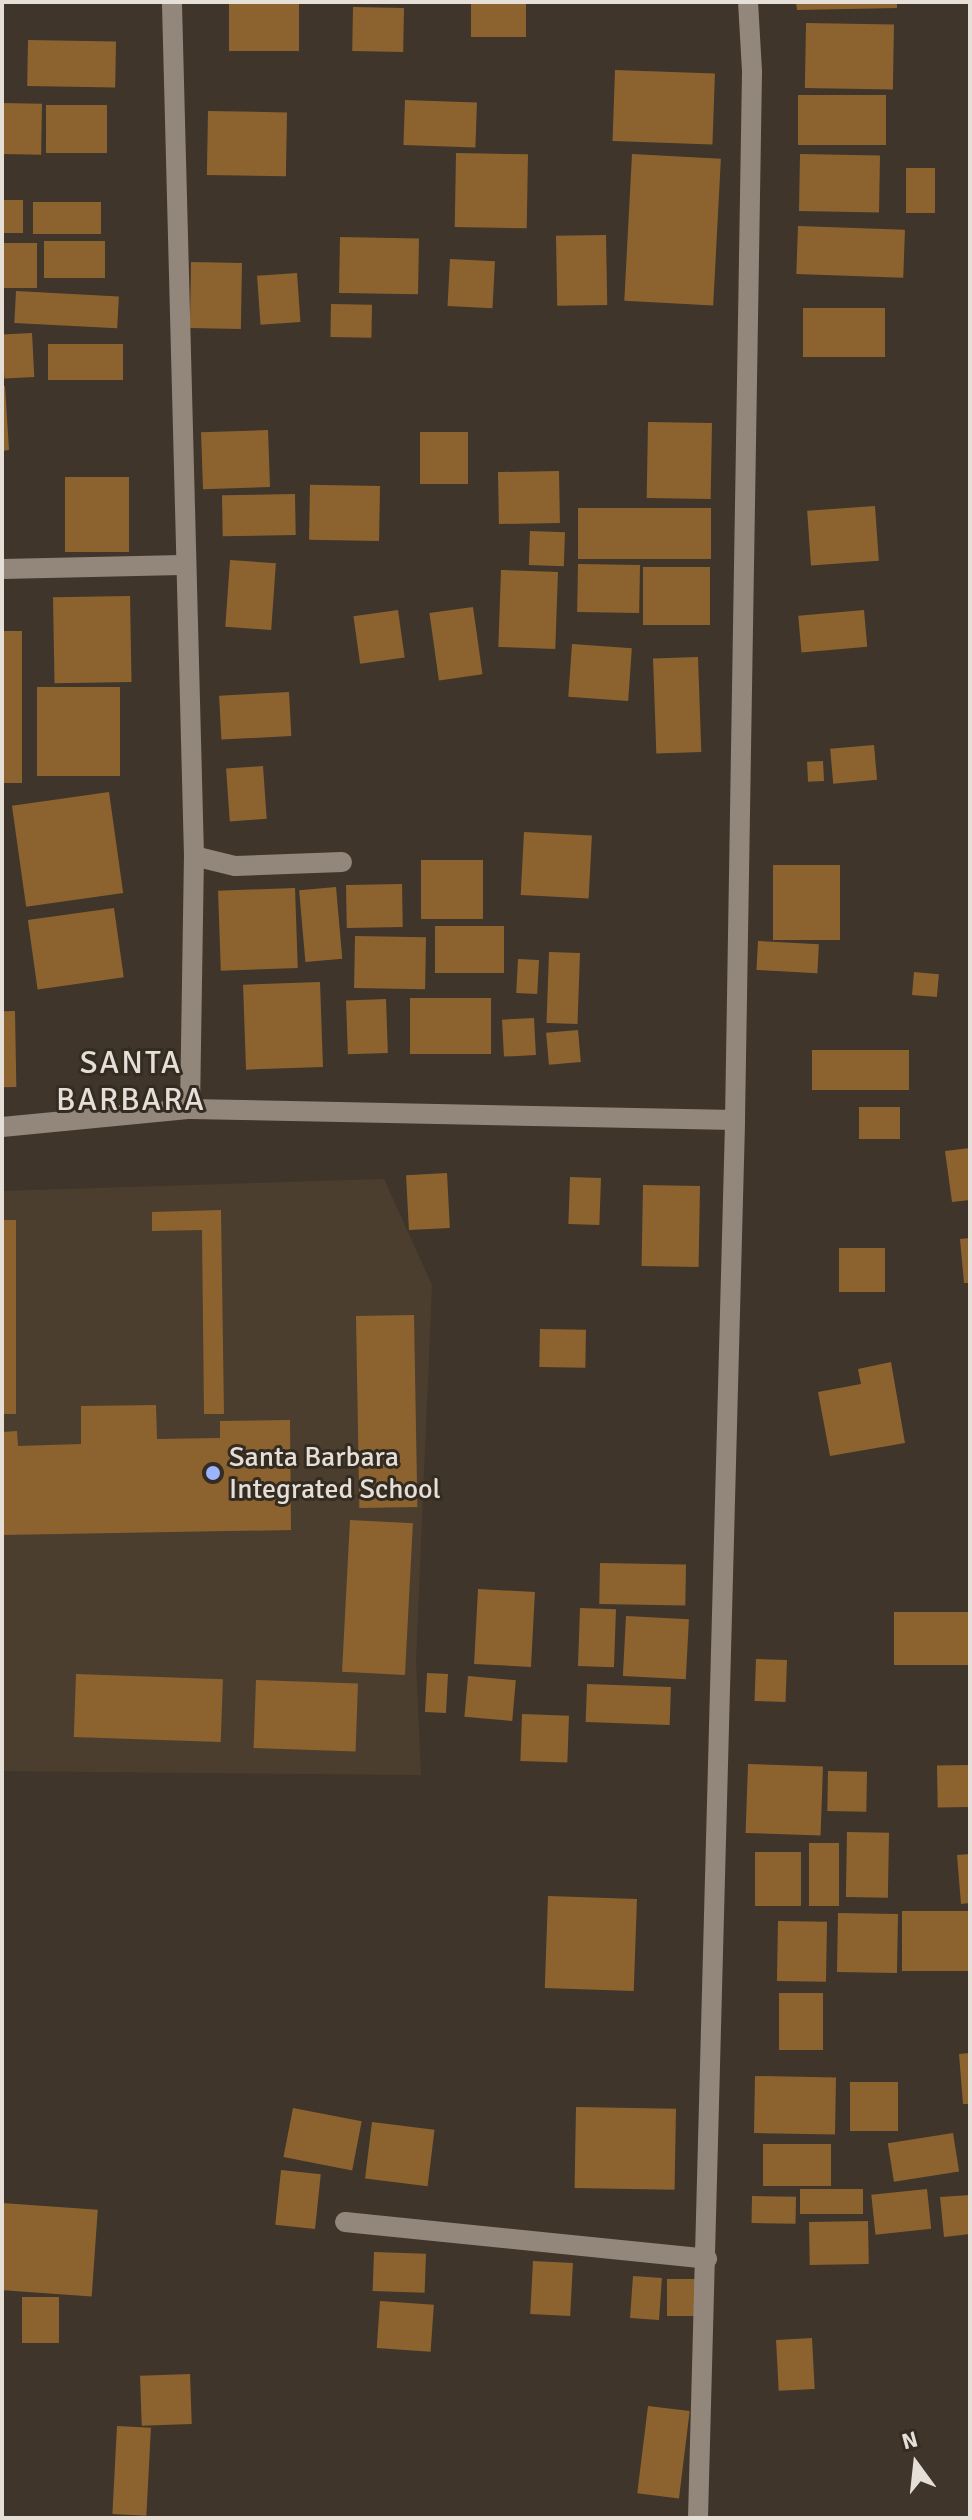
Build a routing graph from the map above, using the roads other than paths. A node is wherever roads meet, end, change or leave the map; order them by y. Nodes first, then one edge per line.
1 (172, 2) edge
2 (748, 2) edge
3 (182, 565) junction
4 (2, 569) edge
5 (194, 856) junction
6 (342, 862) dead end
7 (190, 1109) junction
8 (735, 1120) junction
9 (2, 1127) edge
10 (345, 2222) dead end
11 (707, 2259) junction
12 (698, 2518) edge

1 - 3 street
2 - 8 street
3 - 4 street
3 - 5 street
5 - 6 street
5 - 7 street
7 - 8 street
7 - 9 street
8 - 11 street
10 - 11 street
11 - 12 street

